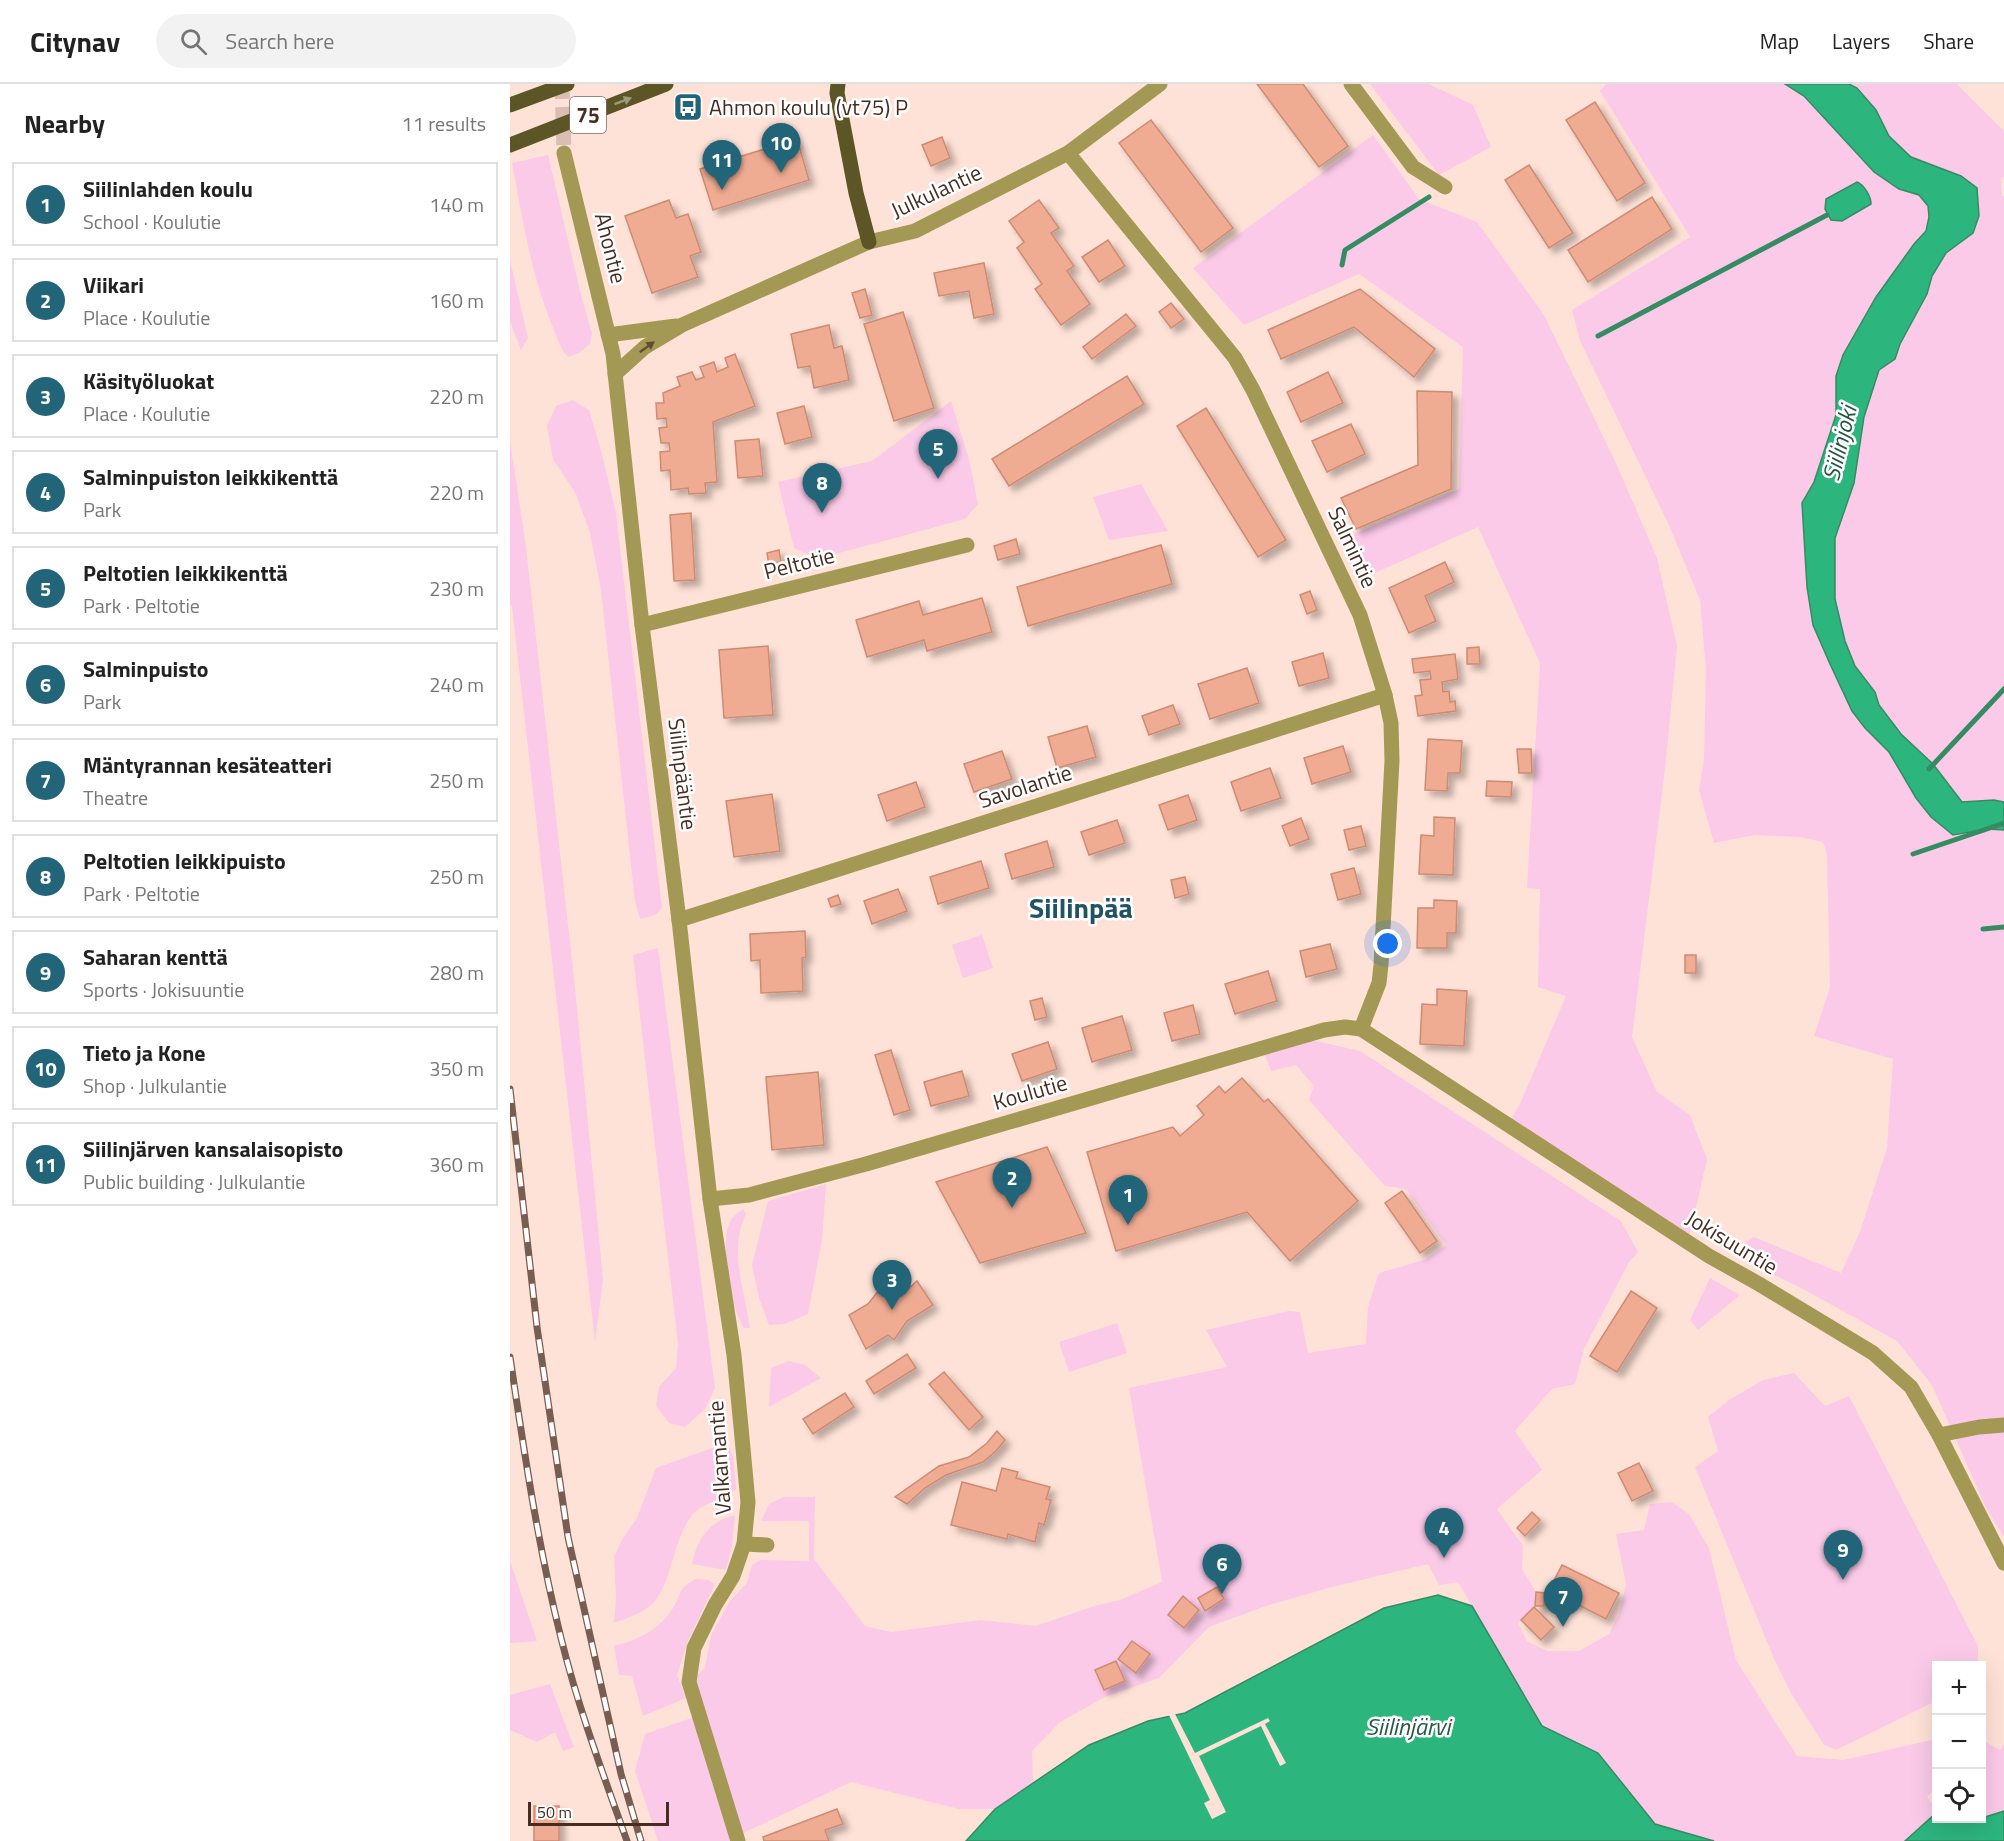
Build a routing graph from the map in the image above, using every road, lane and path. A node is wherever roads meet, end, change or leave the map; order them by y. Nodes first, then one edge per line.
1 (567, 84) edge
2 (666, 84) edge
3 (1160, 84) edge
4 (1351, 84) edge
5 (835, 87) edge
6 (510, 105) edge
7 (510, 145) edge
8 (564, 153) tunnel mouth
9 (1068, 153) junction
10 (1445, 187) dead end
11 (869, 242) junction
12 (682, 325) junction
13 (608, 334) junction
14 (613, 354) joint
15 (615, 374) junction
16 (967, 545) dead end
17 (642, 625) junction
18 (1385, 695) junction
19 (679, 920) junction
20 (1361, 1029) junction
21 (710, 1199) junction
22 (2004, 1425) edge
23 (1939, 1436) junction
24 (744, 1544) junction
25 (767, 1545) dead end
26 (2004, 1563) edge
27 (738, 1841) edge

1 - 6 main road, 75
7 -> 2 main road, 75
3 - 9 street, Julkulantie
4 - 10 street
5 - 11 main road
8 - 13 street, Ahontie
9 - 11 street, Julkulantie
9 - 18 street, Salmintie
11 - 12 street, Julkulantie
12 - 13 street, Julkulantie
15 -> 12 street, Julkulantie
13 - 14 street, Ahontie
14 - 15 street, Siilinpääntie
15 - 17 street, Siilinpääntie
16 - 17 street, Peltotie
17 - 19 street, Siilinpääntie
18 - 19 street, Savolantie
18 - 20 street, Salmintie
19 - 21 street, Siilinpääntie
20 - 21 street, Koulutie
20 - 23 street, Jokisuuntie
21 - 24 street, Valkamantie
22 - 23 street
23 - 26 street, Jokisuuntie
24 - 25 street
24 - 27 street, Valkamantie

